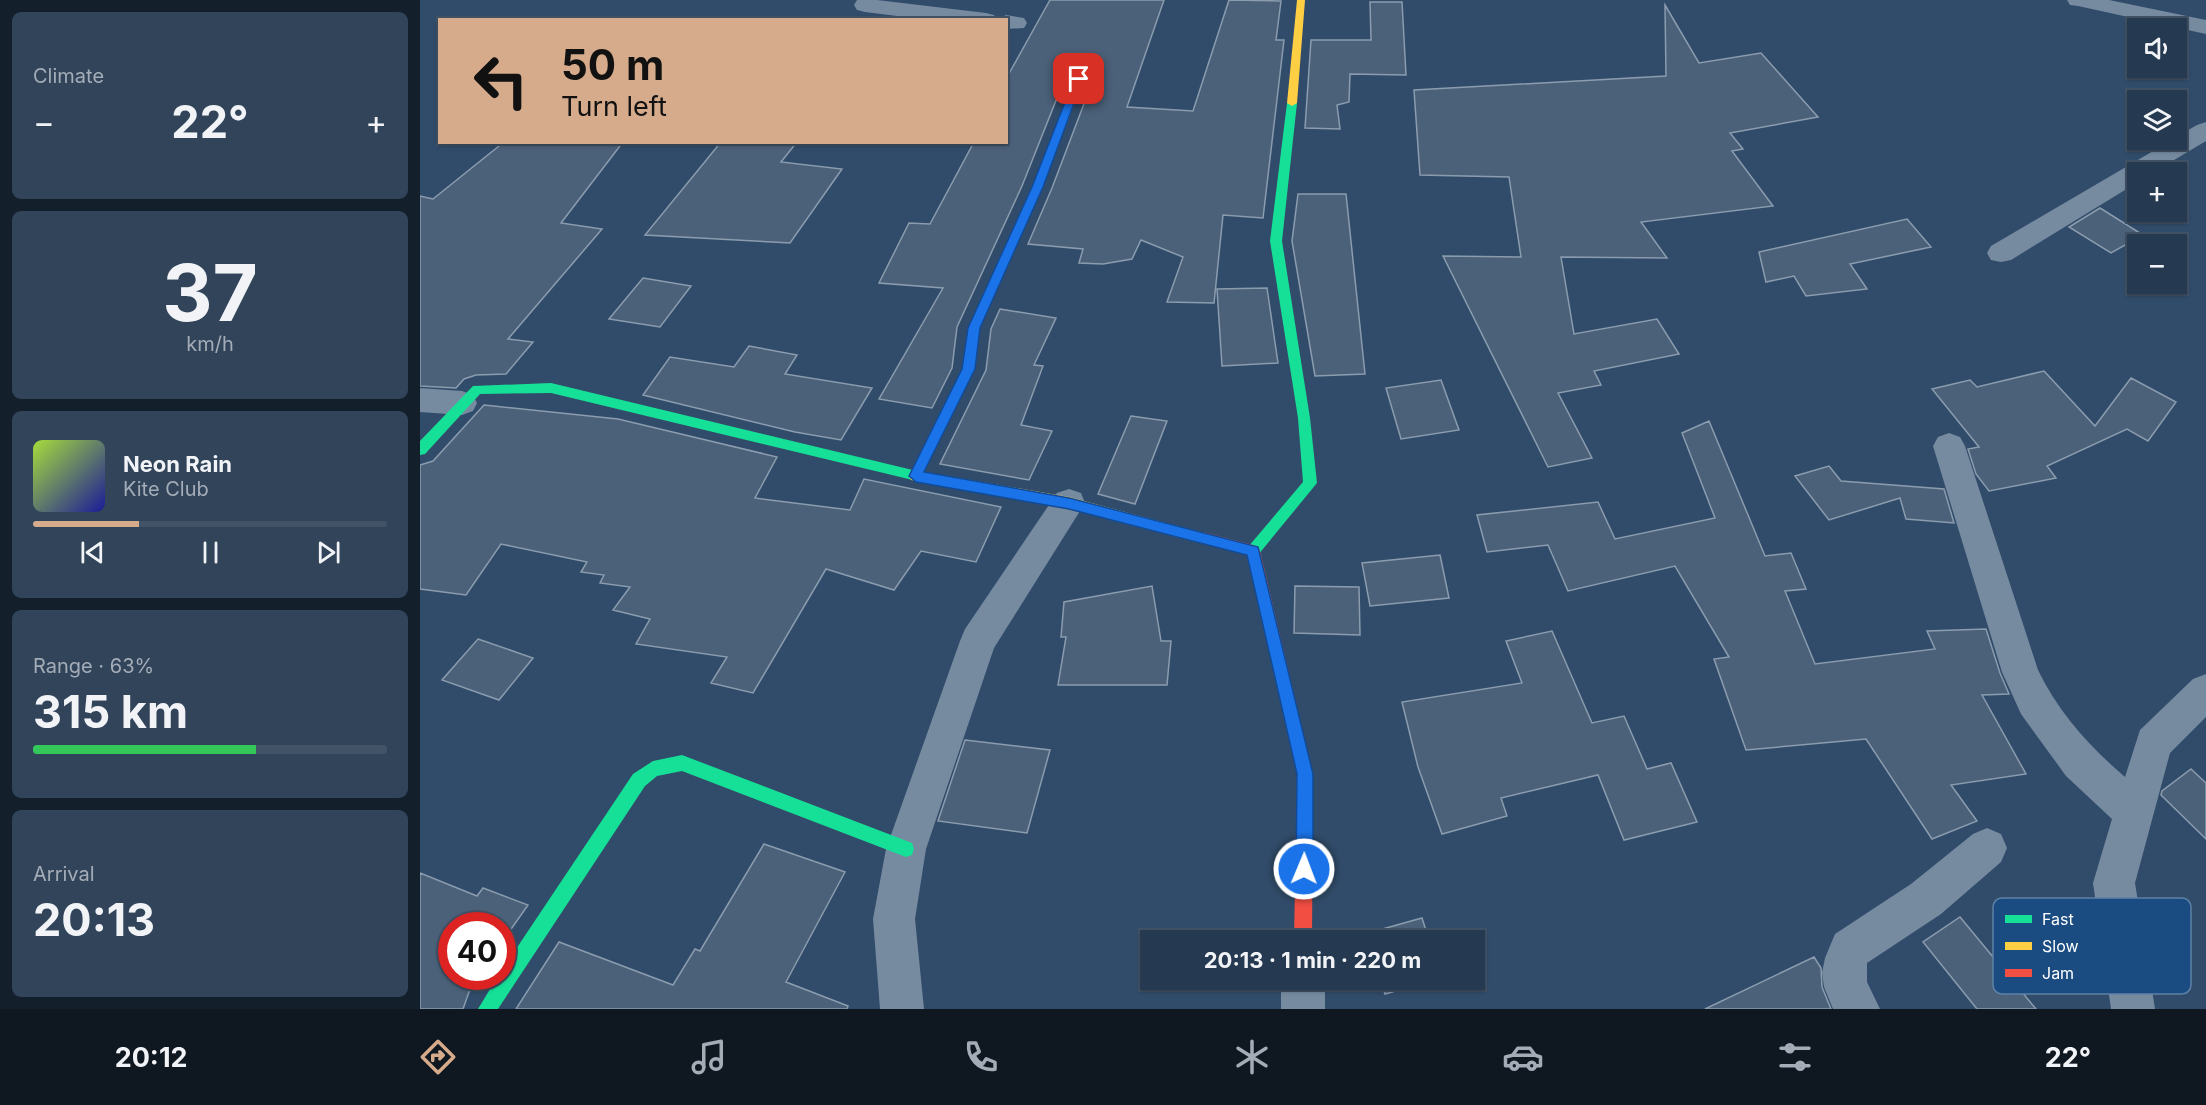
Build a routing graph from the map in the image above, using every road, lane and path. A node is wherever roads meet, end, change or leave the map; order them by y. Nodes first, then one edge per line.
1 (1301, 0) edge
2 (2078, 0) edge
3 (862, 8) edge
4 (966, 18) edge
5 (2206, 27) edge
6 (1079, 79) dead end
7 (2206, 130) edge
8 (2001, 253) dead end
9 (420, 400) edge
10 (462, 403) junction
11 (1949, 446) dead end
12 (420, 450) edge
13 (916, 476) junction
14 (1069, 503) junction
15 (1253, 551) junction
16 (2202, 702) edge
17 (2134, 812) junction
18 (1988, 848) dead end
19 (906, 849) junction
20 (2116, 898) edge
21 (1303, 930) edge
22 (1303, 990) edge
23 (2131, 994) edge
24 (487, 1009) edge
25 (902, 1009) edge
26 (1303, 1009) edge
27 (1858, 1009) edge
28 (2133, 1009) edge

1 - 15 street
2 - 5 street
3 - 4 street
6 - 13 street
7 - 8 street
9 - 10 street
10 - 12 street
10 - 13 street
11 - 17 street
13 - 14 street
14 - 15 street
14 - 19 street
15 - 21 street
16 - 17 street
17 - 20 street
18 - 27 street
19 - 24 street
19 - 25 street
22 - 26 street
23 - 28 street

